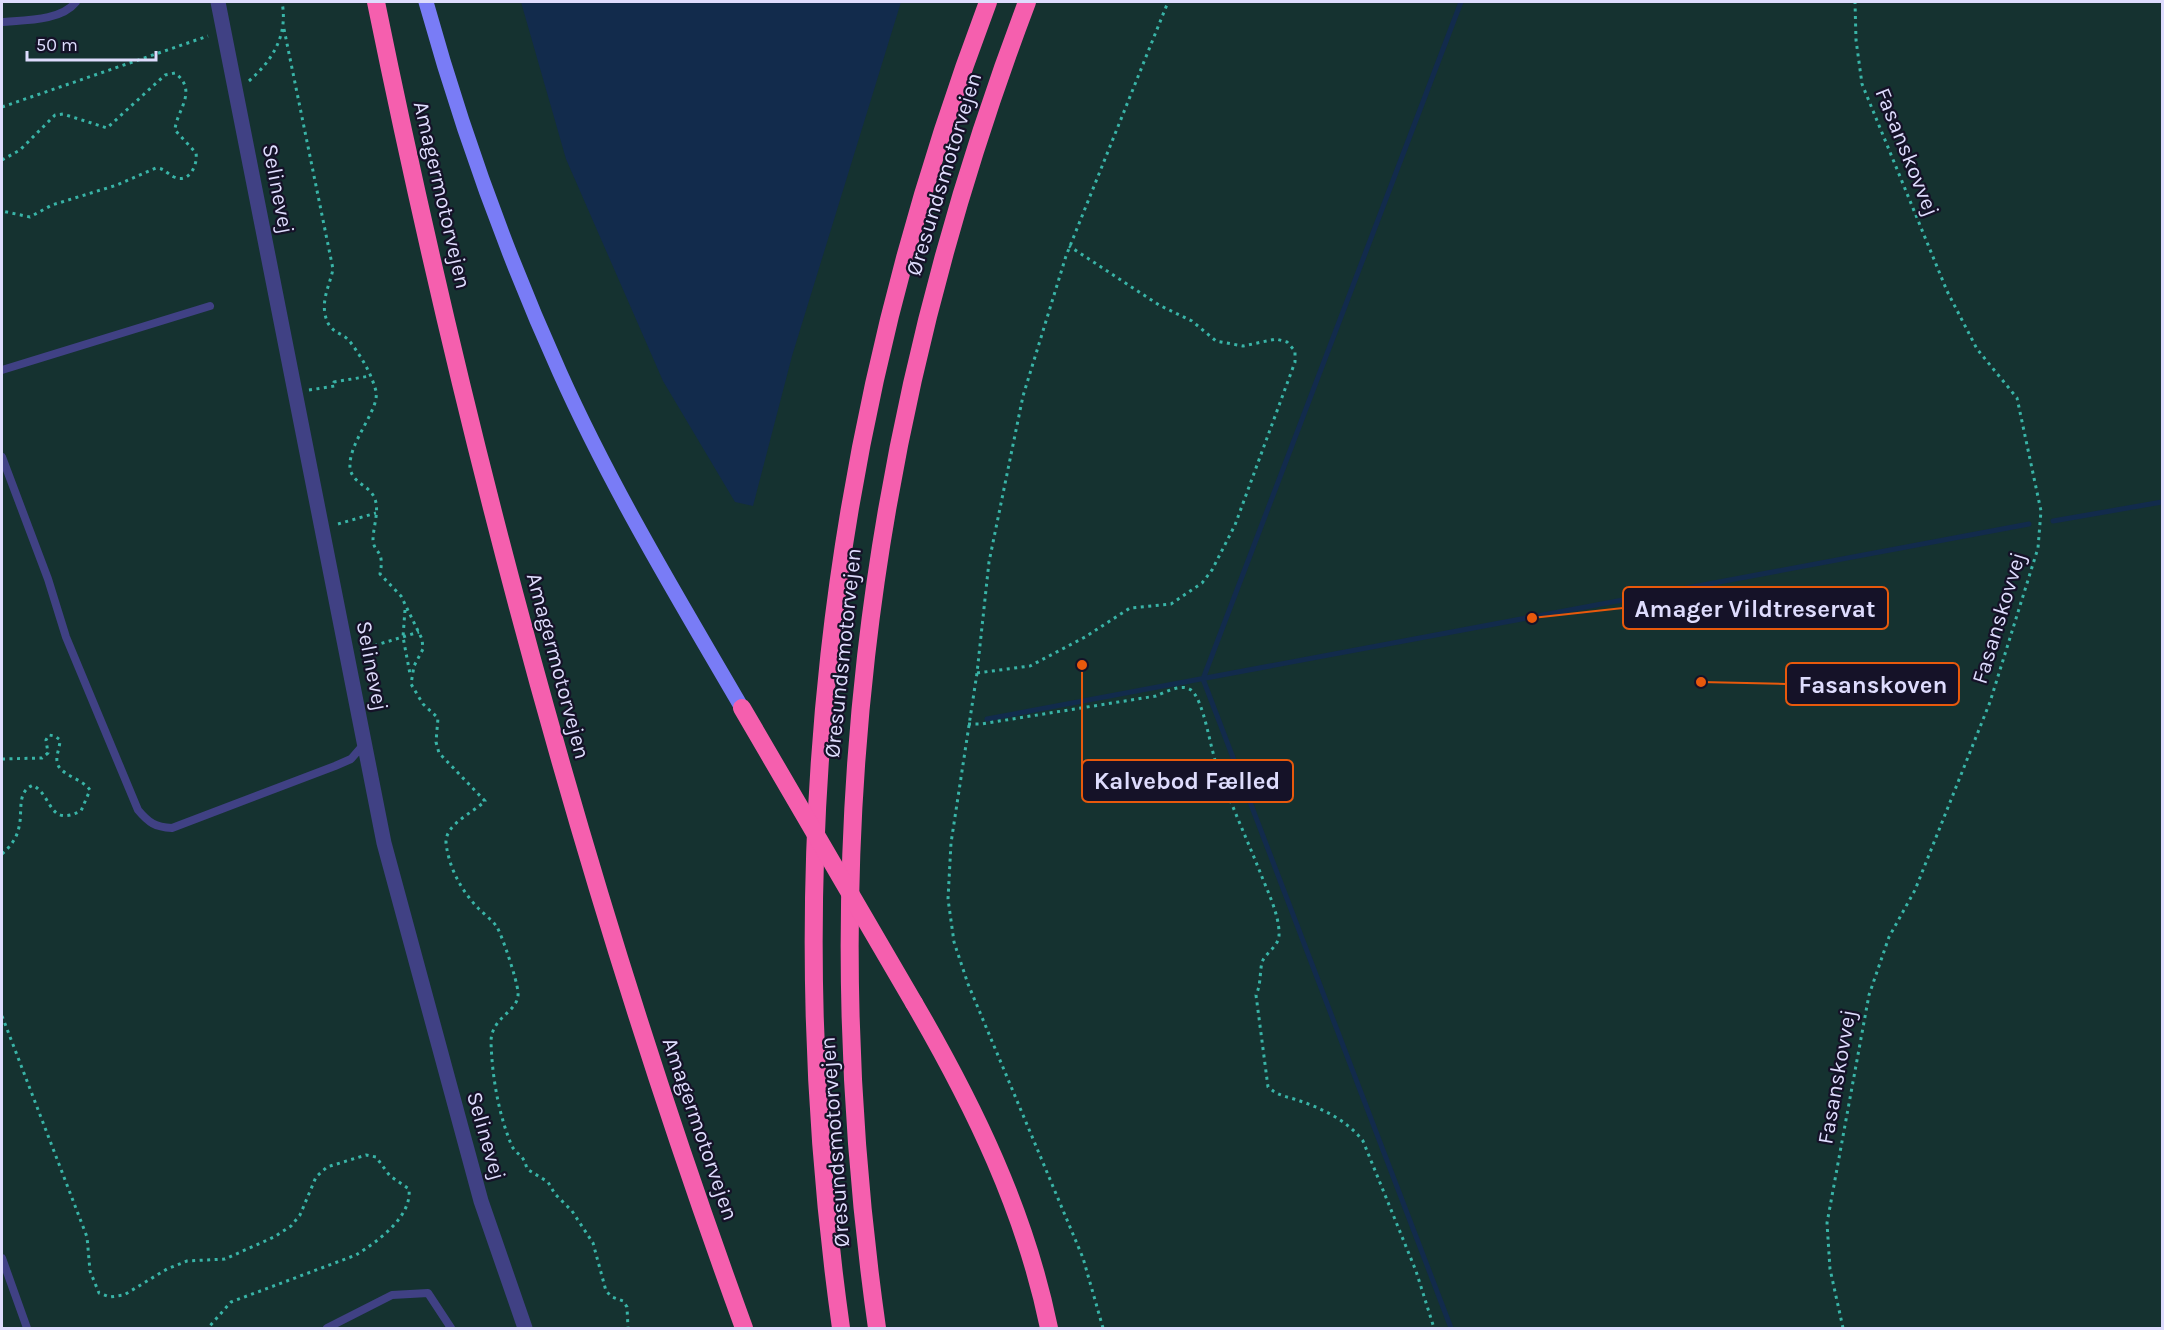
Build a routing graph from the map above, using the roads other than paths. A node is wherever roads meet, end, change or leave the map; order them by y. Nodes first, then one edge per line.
1 (76, 2) edge
2 (218, 2) edge
3 (376, 2) edge
4 (426, 2) edge
5 (988, 2) edge
6 (1027, 2) edge
7 (2, 22) edge
8 (210, 306) dead end
9 (2, 370) edge
10 (2, 457) edge
11 (742, 708) joint
12 (364, 744) junction
13 (2, 1258) edge
14 (27, 1329) edge
15 (327, 1329) edge
16 (451, 1329) edge
17 (525, 1329) edge
18 (744, 1329) edge
19 (841, 1329) edge
20 (877, 1329) edge
21 (1050, 1329) edge

1 - 7 lane
2 - 12 street, Selinevej
3 - 18 highway, Amagermotorvejen
4 - 11 street
5 - 19 highway, Øresundsmotorvejen
6 - 20 highway, Øresundsmotorvejen
8 - 9 lane
10 - 12 lane
11 - 21 highway, bridge
12 - 17 street, Selinevej
13 - 14 lane
15 - 16 lane

